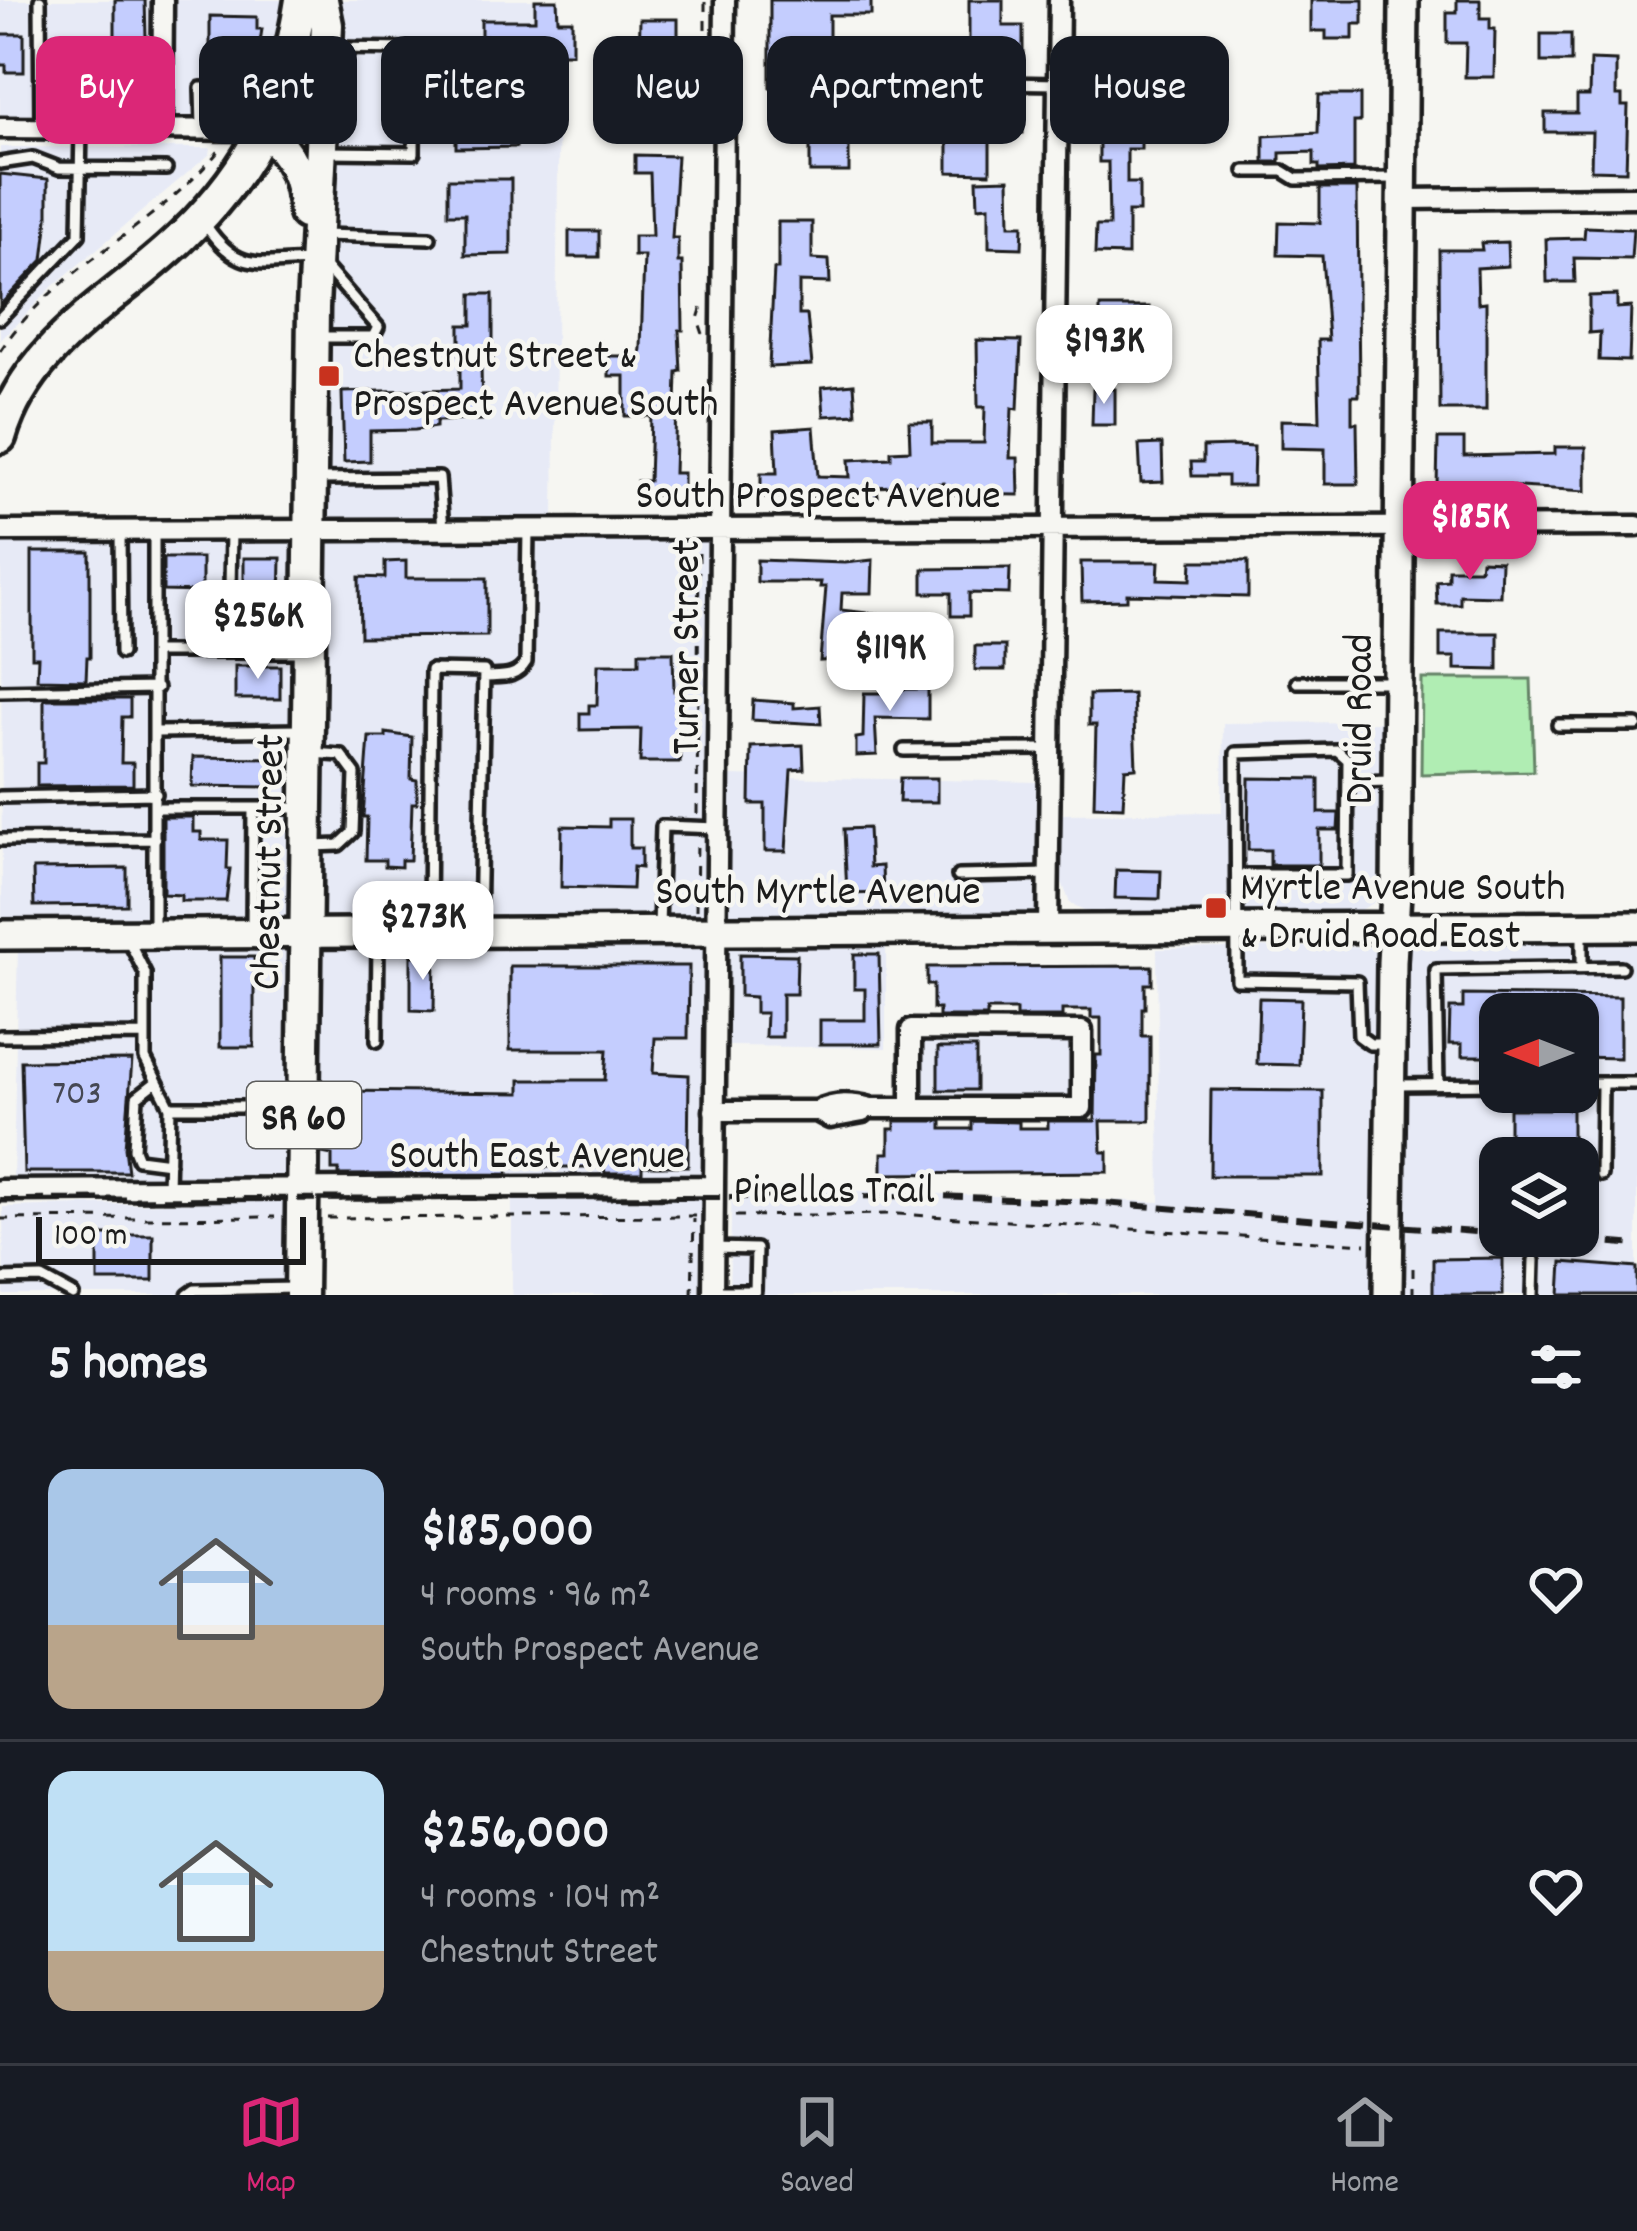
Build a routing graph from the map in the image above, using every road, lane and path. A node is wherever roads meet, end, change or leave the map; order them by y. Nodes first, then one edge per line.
1 (40, 0) edge
2 (163, 0) edge
3 (301, 0) edge
4 (322, 0) edge
5 (725, 0) edge
6 (1059, 0) edge
7 (1404, 0) edge
8 (40, 36) edge
9 (162, 36) edge
10 (296, 36) edge
11 (327, 36) edge
12 (1059, 36) edge
13 (36, 127) edge
14 (0, 128) edge
15 (81, 144) edge
16 (234, 144) edge
17 (245, 144) edge
18 (281, 144) edge
19 (309, 144) edge
20 (414, 144) edge
21 (1057, 144) edge
22 (307, 157) junction
23 (0, 163) edge
24 (80, 169) junction
25 (166, 169) dead end
26 (1245, 171) dead end
27 (1401, 189) junction
28 (1637, 197) edge
29 (195, 232) junction
30 (430, 238) dead end
31 (314, 250) junction
32 (0, 318) edge
33 (313, 322) junction
34 (0, 351) edge
35 (0, 436) edge
36 (311, 479) junction
37 (1398, 526) junction
38 (1637, 526) edge
39 (1054, 528) junction
40 (443, 529) junction
41 (528, 529) junction
42 (720, 529) junction
43 (231, 530) junction
44 (0, 531) edge
45 (121, 531) junction
46 (154, 531) junction
47 (310, 531) junction
48 (700, 543) dead end
49 (230, 651) junction
50 (154, 652) junction
51 (310, 652) junction
52 (121, 653) dead end
53 (484, 677) junction
54 (1297, 682) dead end
55 (1398, 682) junction
56 (157, 688) junction
57 (0, 691) edge
58 (1558, 725) dead end
59 (1637, 725) edge
60 (156, 732) junction
61 (309, 741) junction
62 (1051, 749) junction
63 (904, 750) dead end
64 (1350, 782) junction
65 (1397, 782) junction
66 (156, 794) junction
67 (0, 796) edge
68 (1349, 805) junction
69 (155, 808) junction
70 (253, 808) junction
71 (308, 808) junction
72 (1335, 813) dead end
73 (697, 827) junction
74 (718, 828) junction
75 (1335, 830) dead end
76 (1348, 837) junction
77 (155, 839) junction
78 (0, 840) edge
79 (308, 846) junction
80 (1049, 874) junction
81 (1238, 875) junction
82 (958, 876) dead end
83 (696, 911) dead end
84 (1637, 926) edge
85 (1394, 927) junction
86 (1582, 927) junction
87 (1237, 928) junction
88 (1048, 929) junction
89 (659, 930) junction
90 (718, 930) junction
91 (429, 932) junction
92 (479, 932) junction
93 (378, 933) junction
94 (125, 934) junction
95 (154, 934) junction
96 (252, 934) junction
97 (305, 934) junction
98 (0, 935) edge
99 (1582, 967) junction
100 (1621, 967) dead end
101 (142, 1034) junction
102 (0, 1036) edge
103 (377, 1041) dead end
104 (1391, 1044) junction
105 (155, 1083) junction
106 (1602, 1083) joint
107 (1637, 1083) edge
108 (1438, 1084) junction
109 (1479, 1084) edge
110 (1390, 1085) junction
111 (170, 1107) junction
112 (304, 1107) junction
113 (910, 1107) junction
114 (714, 1112) junction
115 (169, 1163) junction
116 (1601, 1174) dead end
117 (714, 1186) junction
118 (168, 1189) junction
119 (0, 1190) edge
120 (302, 1203) junction
121 (695, 1206) dead end
122 (704, 1216) junction
123 (0, 1219) edge
124 (1389, 1246) junction
125 (713, 1248) junction
126 (1534, 1260) dead end
127 (0, 1279) edge
128 (301, 1292) edge
129 (713, 1293) edge
130 (73, 1295) edge
131 (188, 1295) edge
132 (692, 1295) edge
133 (1388, 1295) edge
134 (1413, 1295) edge
135 (1533, 1295) edge

1 - 8 lane
2 - 9 street
3 - 10 main road
4 - 11 main road, Chestnut Street
5 - 42 street, Turner Street
6 - 12 street
7 - 27 main road, Druid Road
13 - 14 street
15 - 24 lane
16 - 34 path
17 - 29 main road
18 - 22 main road
19 - 22 main road, Chestnut Street
20 - 22 lane
21 - 39 street
22 - 29 main road
22 - 31 main road, Chestnut Street
23 - 24 lane
24 - 25 lane
24 - 32 lane
26 - 27 lane
27 - 28 street
27 - 37 main road, Druid Road
29 - 31 lane
29 - 35 main road
30 - 31 lane
31 - 33 main road, Chestnut Street
31 - 33 lane
33 - 36 main road, Chestnut Street
36 - 40 lane
36 - 47 main road, Chestnut Street
37 - 38 street, South Prospect Avenue
37 - 39 street, South Prospect Avenue
37 - 55 main road, Druid Road
39 - 42 street, South Prospect Avenue
39 - 62 street
40 - 41 street, South Prospect Avenue
40 - 47 street, South Prospect Avenue
41 - 42 street, South Prospect Avenue
41 - 53 lane
42 - 74 street, Turner Street
43 - 46 street, South Prospect Avenue
43 - 47 street, South Prospect Avenue
43 - 49 lane
44 - 45 street, South Prospect Avenue
45 - 46 street, South Prospect Avenue
45 - 52 lane
46 - 50 lane
47 - 51 main road, Chestnut Street
48 - 73 path
49 - 50 lane
49 - 51 lane
50 - 56 lane
51 - 61 main road, Chestnut Street
53 - 91 lane
53 - 92 lane
54 - 55 lane
55 - 65 main road, Druid Road
56 - 57 lane
56 - 60 lane
58 - 59 lane
60 - 61 lane
60 - 66 lane
61 - 71 main road, Chestnut Street
61 - 79 lane
62 - 63 lane
62 - 80 street
64 - 65 lane
64 - 68 lane
64 - 81 lane
65 - 85 main road, Druid Road
66 - 67 lane
66 - 69 lane
68 - 72 lane
68 - 76 lane
69 - 70 lane
69 - 77 lane
70 - 71 lane
70 - 96 lane
71 - 79 main road, Chestnut Street
73 - 74 lane
73 - 83 path
73 - 89 lane
74 - 90 street, Turner Street
75 - 76 lane
76 - 81 lane
77 - 78 lane
77 - 95 lane
79 - 97 main road, Chestnut Street
80 - 82 lane
80 - 88 street
81 - 87 lane
84 - 86 main road, South Myrtle Avenue
85 - 86 main road, South Myrtle Avenue
85 - 87 main road, South Myrtle Avenue
85 - 104 main road, Druid Road
86 - 99 lane
87 - 88 main road, South Myrtle Avenue
87 - 104 lane
88 - 90 main road, South Myrtle Avenue
89 - 90 main road, South Myrtle Avenue
89 - 92 main road, South Myrtle Avenue
90 - 114 street, Turner Street
91 - 92 main road, South Myrtle Avenue
91 - 93 main road, South Myrtle Avenue
93 - 97 main road, South Myrtle Avenue
93 - 103 lane
94 - 95 main road, South Myrtle Avenue
94 - 98 main road, South Myrtle Avenue
94 - 101 lane
95 - 96 main road, South Myrtle Avenue
96 - 97 main road, South Myrtle Avenue
97 - 112 main road, Chestnut Street / SR 60
99 - 100 lane
99 - 108 lane
101 - 102 lane
101 - 105 lane
104 - 110 main road, Druid Road
105 - 111 lane
105 - 115 lane
106 - 107 lane
106 - 116 lane
108 - 109 lane
108 - 110 lane
110 - 124 main road, Druid Road
111 - 112 lane
111 - 115 lane
112 - 120 main road, Chestnut Street / SR 60
113 - 113 street
113 - 114 street
114 - 117 street, Turner Street
115 - 118 lane
117 - 120 street, South East Avenue
117 - 122 street, Turner Street
118 - 119 street, South East Avenue
118 - 120 street, South East Avenue
120 - 122 path, Pinellas Trail
120 - 123 path, Pinellas Trail
120 - 128 main road, Chestnut Street / SR 60
121 - 122 path
122 - 124 path, Pinellas Trail
122 - 125 street, Turner Street
122 - 132 path
124 - 133 main road, Druid Road
124 - 134 path
125 - 129 street, Turner Street
125 - 129 lane
126 - 135 lane
127 - 130 lane
128 - 131 lane

